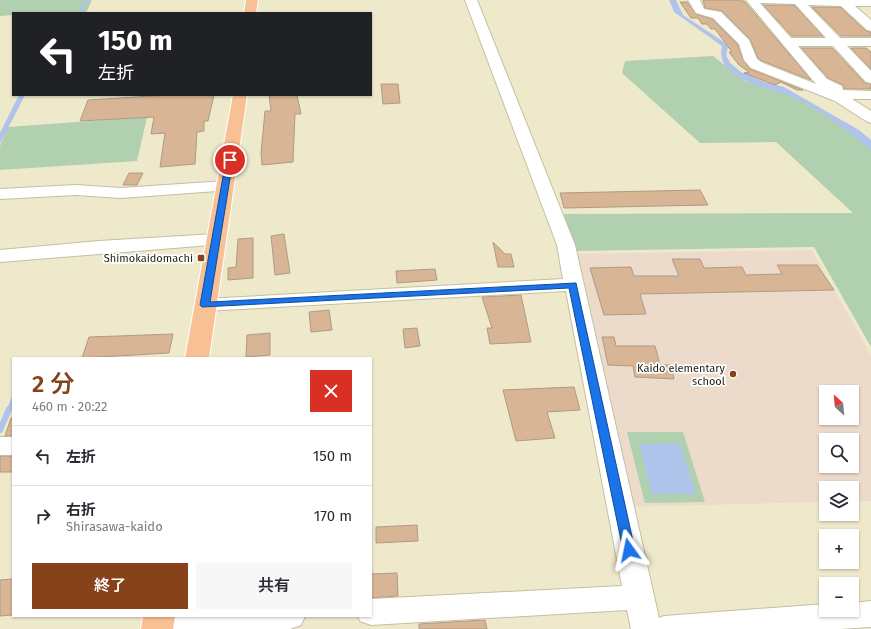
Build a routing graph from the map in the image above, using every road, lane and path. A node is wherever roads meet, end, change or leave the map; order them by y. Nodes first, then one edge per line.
1 (252, 0) edge
2 (471, 0) edge
3 (694, 0) edge
4 (752, 0) edge
5 (764, 0) edge
6 (798, 1) junction
7 (845, 3) junction
8 (871, 3) edge
9 (250, 12) edge
10 (871, 27) edge
11 (787, 42) junction
12 (836, 42) junction
13 (871, 42) edge
14 (871, 79) edge
15 (801, 84) junction
16 (850, 95) junction
17 (871, 95) edge
18 (240, 96) edge
19 (871, 118) edge
20 (225, 186) junction
21 (0, 194) edge
22 (216, 240) junction
23 (0, 256) edge
24 (573, 285) junction
25 (205, 305) junction
26 (197, 357) edge
27 (0, 446) edge
28 (12, 446) edge
29 (639, 597) junction
30 (372, 612) edge
31 (871, 614) edge
32 (271, 617) edge
33 (158, 623) edge
34 (646, 629) edge
35 (664, 629) edge

1 - 9 main road
2 - 24 street
3 - 15 street
4 - 11 street
5 - 6 street
6 - 7 street
6 - 12 street
7 - 8 street
7 - 10 street
11 - 12 street
11 - 16 street
12 - 13 street
12 - 14 street
15 - 16 street
15 - 19 street
16 - 17 street
18 - 20 main road
20 - 21 street
20 - 22 main road
22 - 23 street
22 - 25 main road
24 - 25 street
24 - 29 street
25 - 26 main road
27 - 28 street
29 - 30 street
29 - 34 street
31 - 35 street
32 - 33 street

